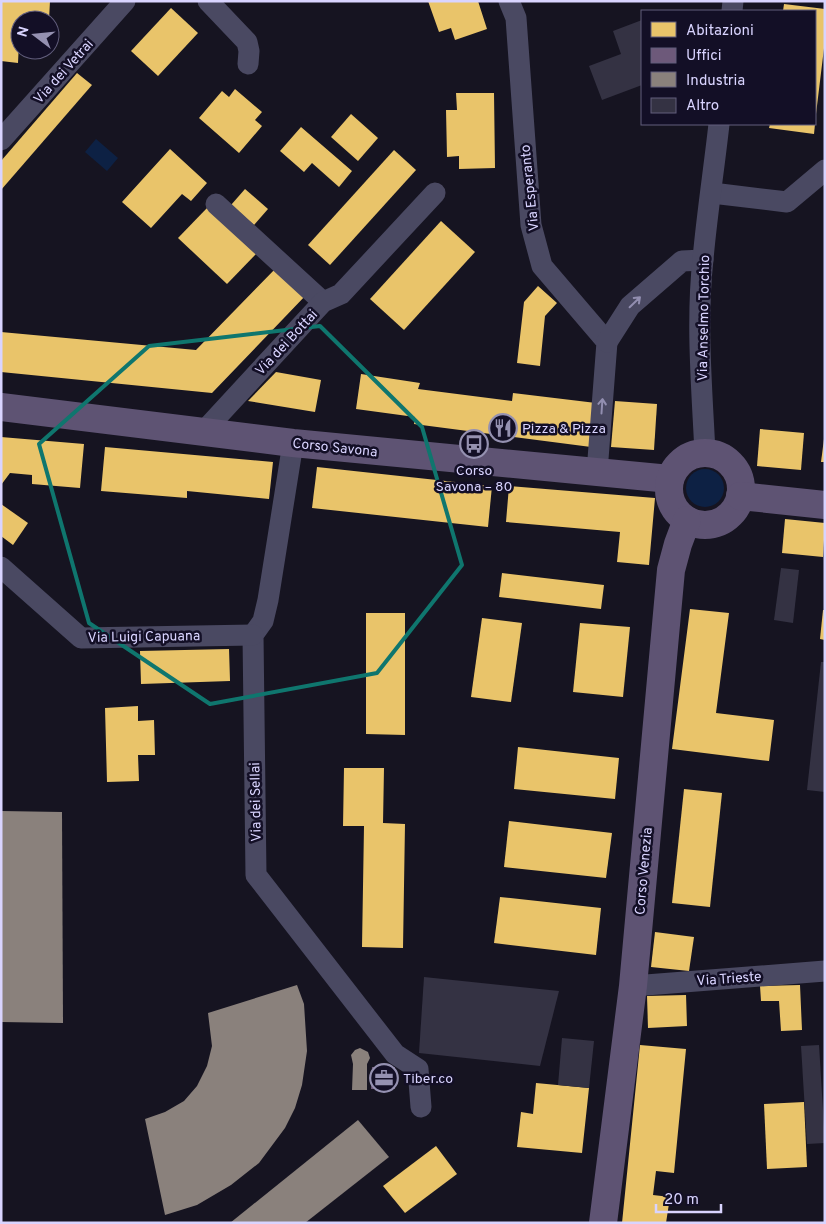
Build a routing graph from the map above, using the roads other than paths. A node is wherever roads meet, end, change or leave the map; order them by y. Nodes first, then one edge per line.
1 (125, 1) edge
2 (208, 1) edge
3 (509, 1) edge
4 (248, 64) dead end
5 (719, 125) edge
6 (1, 140) edge
7 (825, 170) edge
8 (435, 193) dead end
9 (712, 193) junction
10 (216, 204) dead end
11 (702, 260) junction
12 (324, 302) junction
13 (607, 342) junction
14 (1, 407) edge
15 (204, 431) junction
16 (292, 443) junction
17 (705, 453) junction
18 (597, 472) junction
19 (670, 479) junction
20 (740, 496) junction
21 (825, 505) edge
22 (687, 520) junction
23 (1, 566) edge
24 (253, 635) junction
25 (825, 971) edge
26 (633, 986) junction
27 (420, 1107) dead end
28 (603, 1223) edge

1 - 6 street, Via dei Vetrai
2 - 4 street
3 - 13 street, Via Esperanto
5 - 9 street, Via Anselmo Torchio
7 - 9 street
8 - 12 street, Via dei Bottai
9 - 11 street, Via Anselmo Torchio
10 - 12 street
13 -> 11 street
11 - 17 street, Via Anselmo Torchio
12 - 15 street, Via dei Bottai
18 -> 13 street
14 - 15 main road, Corso Savona
15 - 16 main road, Corso Savona
16 - 18 main road, Corso Savona
16 - 24 street
17 - 19 main road
17 - 20 main road
18 - 19 main road, Corso Savona
19 - 22 main road
20 - 21 main road
20 - 22 main road
22 - 26 main road, Corso Venezia
23 - 24 street, Via Luigi Capuana
24 - 27 street, Via dei Sellai
25 - 26 street, Via Trieste
26 - 28 main road, Corso Venezia

